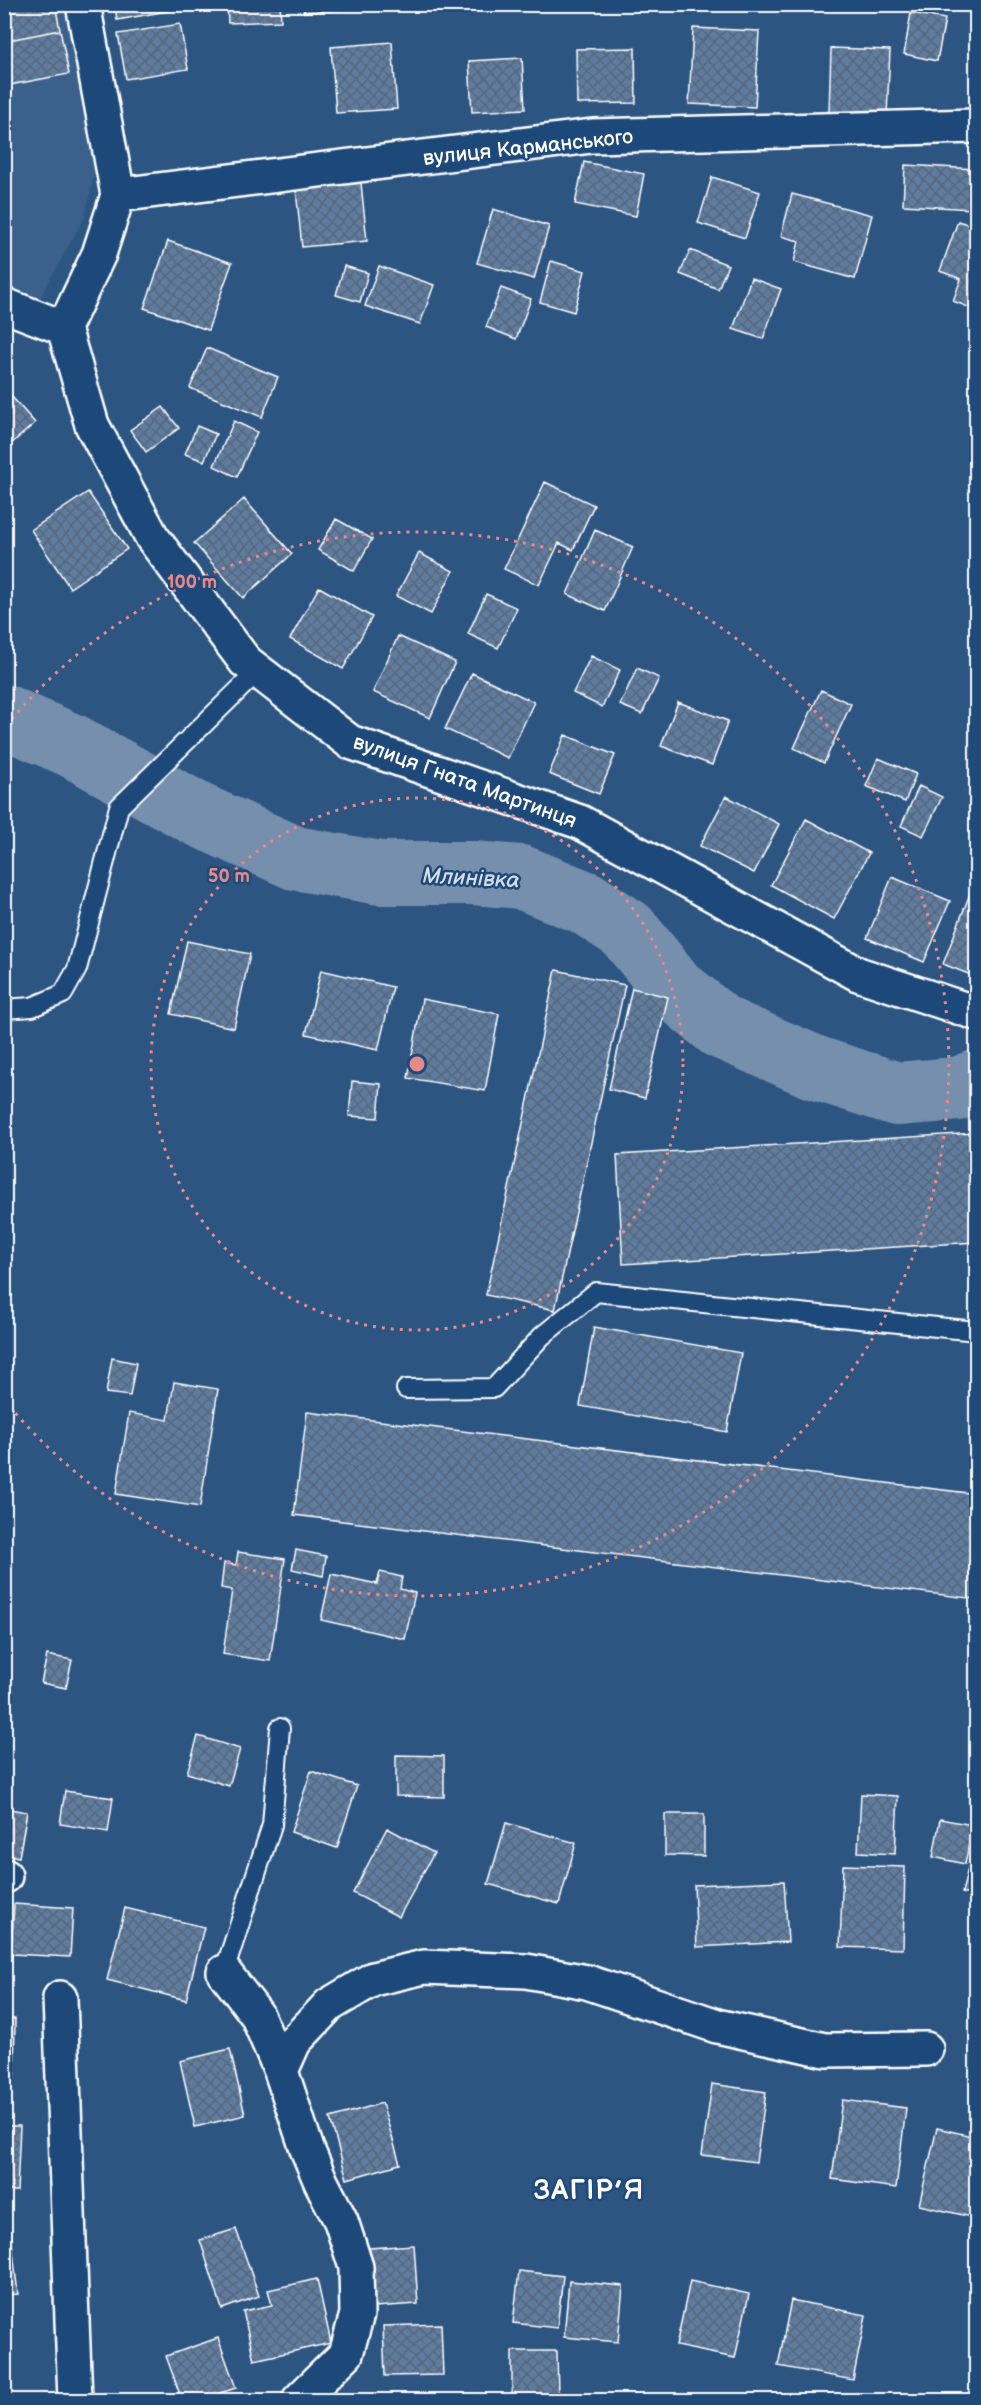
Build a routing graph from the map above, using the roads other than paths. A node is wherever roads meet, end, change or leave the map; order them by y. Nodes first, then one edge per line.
1 (83, 4) edge
2 (976, 126) edge
3 (118, 195) junction
4 (4, 305) edge
5 (64, 328) junction
6 (258, 671) junction
7 (4, 1009) edge
8 (976, 1013) edge
9 (976, 1331) edge
10 (406, 1389) dead end
11 (280, 1728) dead end
12 (224, 1972) joint
13 (60, 1998) dead end
14 (926, 2049) dead end
15 (281, 2071) junction
16 (75, 2400) edge
17 (299, 2400) edge

1 - 3 street
2 - 3 street, вулиця Карманського
3 - 5 street
4 - 5 street
5 - 6 street, вулиця Гната Мартинця
6 - 7 lane
6 - 8 street, вулиця Гната Мартинця
9 - 10 lane
11 - 12 lane
12 - 15 street
13 - 16 street
14 - 15 street
15 - 17 street

